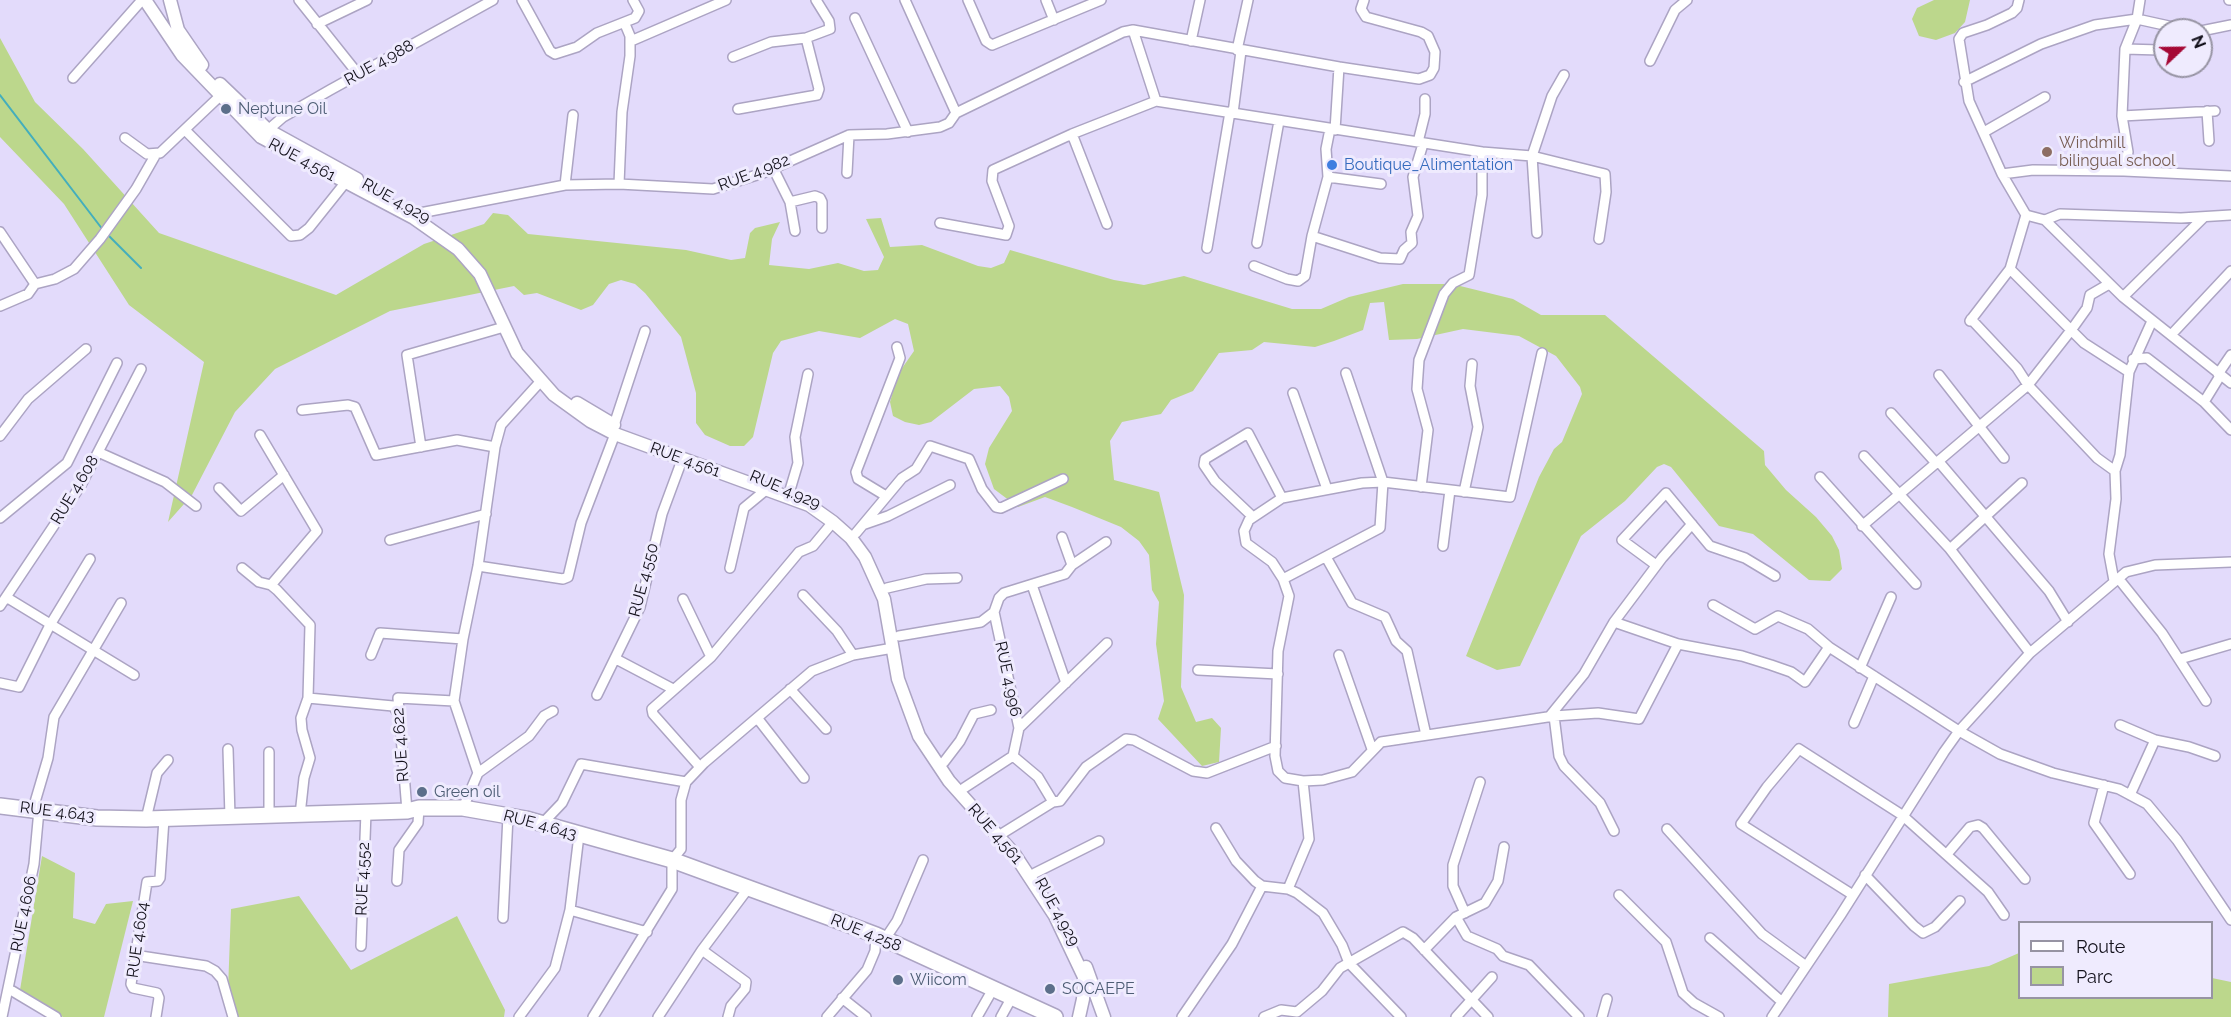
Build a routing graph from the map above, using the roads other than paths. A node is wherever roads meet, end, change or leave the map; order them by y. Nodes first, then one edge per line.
1 (145, 0) edge
2 (159, 0) edge
3 (170, 0) edge
4 (299, 0) edge
5 (367, 0) edge
6 (494, 0) edge
7 (522, 0) edge
8 (633, 0) edge
9 (726, 0) edge
10 (816, 0) edge
11 (905, 0) edge
12 (968, 0) edge
13 (1046, 0) edge
14 (1101, 0) edge
15 (1200, 0) edge
16 (1248, 0) edge
17 (1364, 0) edge
18 (1687, 0) edge
19 (2019, 0) edge
20 (2140, 0) edge
21 (711, 3) edge
22 (855, 18) dead end
23 (2137, 19) junction
24 (1054, 20) junction
25 (2153, 23) edge
26 (317, 24) junction
27 (625, 24) junction
28 (2231, 25) edge
29 (2213, 29) edge
30 (1133, 30) junction
31 (806, 38) junction
32 (631, 41) junction
33 (1191, 41) junction
34 (2125, 49) junction
35 (1239, 50) junction
36 (2153, 50) edge
37 (733, 57) dead end
38 (1650, 61) dead end
39 (1339, 67) junction
40 (358, 74) junction
41 (1564, 75) dead end
42 (73, 78) dead end
43 (1964, 82) junction
44 (220, 96) junction
45 (2045, 97) dead end
46 (1425, 99) dead end
47 (1156, 101) junction
48 (738, 109) dead end
49 (1231, 112) junction
50 (956, 113) junction
51 (573, 115) dead end
52 (2122, 116) junction
53 (1279, 121) junction
54 (1332, 129) junction
55 (185, 130) junction
56 (268, 130) junction
57 (908, 132) junction
58 (1984, 132) junction
59 (1072, 134) junction
60 (849, 135) junction
61 (125, 138) dead end
62 (2209, 141) dead end
63 (1421, 143) junction
64 (1482, 152) junction
65 (156, 154) junction
66 (1532, 156) junction
67 (773, 168) junction
68 (2124, 171) junction
69 (848, 173) dead end
70 (2002, 174) junction
71 (2231, 176) edge
72 (1328, 177) junction
73 (345, 183) junction
74 (619, 184) junction
75 (1381, 184) dead end
76 (565, 185) junction
77 (790, 202) junction
78 (420, 213) junction
79 (2026, 214) junction
80 (2231, 216) edge
81 (2204, 218) junction
82 (2045, 220) junction
83 (940, 224) dead end
84 (1107, 224) dead end
85 (822, 228) dead end
86 (795, 231) dead end
87 (0, 232) edge
88 (1537, 233) dead end
89 (1312, 236) junction
90 (1599, 239) dead end
91 (1257, 243) dead end
92 (1207, 248) dead end
93 (1254, 266) dead end
94 (2010, 269) junction
95 (2231, 271) edge
96 (2109, 284) junction
97 (35, 285) junction
98 (2122, 297) junction
99 (0, 306) edge
100 (2152, 321) junction
101 (504, 327) junction
102 (2072, 329) junction
103 (645, 331) dead end
104 (2170, 335) junction
105 (897, 347) dead end
106 (86, 349) dead end
107 (1542, 353) dead end
108 (2231, 355) edge
109 (2133, 359) junction
110 (117, 363) dead end
111 (1472, 364) dead end
112 (141, 369) dead end
113 (2129, 372) junction
114 (1347, 373) dead end
115 (808, 374) dead end
116 (1939, 375) dead end
117 (2219, 375) junction
118 (540, 382) junction
119 (2231, 383) edge
120 (2028, 385) junction
121 (1293, 393) dead end
122 (2204, 402) junction
123 (302, 410) dead end
124 (1891, 413) dead end
125 (1981, 426) junction
126 (615, 429) junction
127 (2231, 430) edge
128 (260, 435) dead end
129 (0, 436) edge
130 (421, 447) junction
131 (495, 447) junction
132 (98, 452) junction
133 (1864, 456) dead end
134 (2004, 458) dead end
135 (682, 460) junction
136 (1937, 463) junction
137 (2115, 471) junction
138 (284, 475) junction
139 (1820, 477) dead end
140 (1063, 479) dead end
141 (1383, 482) junction
142 (2022, 483) dead end
143 (950, 485) dead end
144 (1421, 487) junction
145 (219, 488) dead end
146 (766, 489) junction
147 (1327, 489) junction
148 (790, 490) junction
149 (1450, 490) junction
150 (1464, 492) junction
151 (1900, 495) junction
152 (886, 496) junction
153 (1282, 498) junction
154 (196, 506) dead end
155 (486, 514) junction
156 (1985, 516) junction
157 (1253, 517) junction
158 (0, 518) edge
159 (833, 522) junction
160 (1692, 524) junction
161 (1977, 524) junction
162 (1862, 526) junction
163 (860, 529) junction
164 (1062, 537) dead end
165 (390, 540) dead end
166 (1106, 542) dead end
167 (1443, 546) dead end
168 (1950, 549) junction
169 (1326, 557) junction
170 (90, 559) dead end
171 (2231, 562) edge
172 (1072, 565) junction
173 (478, 566) junction
174 (1656, 566) junction
175 (242, 568) dead end
176 (730, 568) dead end
177 (1775, 576) dead end
178 (957, 578) dead end
179 (1283, 579) junction
180 (2116, 580) junction
181 (271, 585) junction
182 (1032, 585) junction
183 (1916, 585) dead end
184 (888, 588) junction
185 (804, 595) dead end
186 (6, 597) junction
187 (1891, 597) dead end
188 (683, 599) dead end
189 (121, 603) dead end
190 (1713, 605) dead end
191 (0, 606) edge
192 (994, 612) junction
193 (1614, 622) junction
194 (2068, 622) junction
195 (50, 625) junction
196 (463, 639) junction
197 (896, 642) junction
198 (1107, 643) dead end
199 (1678, 644) junction
200 (2231, 644) edge
201 (1830, 647) junction
202 (92, 651) junction
203 (2030, 653) junction
204 (370, 655) dead end
205 (853, 655) junction
206 (1339, 655) dead end
207 (711, 657) junction
208 (616, 659) junction
209 (2180, 659) junction
210 (1860, 668) junction
211 (1198, 670) dead end
212 (1278, 674) junction
213 (134, 675) dead end
214 (1874, 676) junction
215 (0, 683) edge
216 (1066, 683) junction
217 (673, 689) junction
218 (790, 689) junction
219 (597, 695) dead end
220 (309, 698) junction
221 (454, 701) junction
222 (2206, 701) dead end
223 (991, 710) dead end
224 (553, 711) dead end
225 (397, 712) junction
226 (1552, 716) junction
227 (758, 719) junction
228 (1854, 723) dead end
229 (2120, 725) dead end
230 (1019, 728) junction
231 (826, 729) dead end
232 (1959, 731) junction
233 (1426, 735) junction
234 (2155, 740) junction
235 (1276, 746) junction
236 (228, 749) dead end
237 (1372, 749) junction
238 (269, 752) dead end
239 (1013, 756) junction
240 (2215, 756) dead end
241 (168, 760) dead end
242 (944, 762) junction
243 (700, 767) junction
244 (477, 773) junction
245 (804, 778) dead end
246 (1303, 781) junction
247 (1480, 782) dead end
248 (686, 783) junction
249 (2104, 785) junction
250 (964, 788) junction
251 (2130, 795) junction
252 (1053, 802) junction
253 (0, 806) edge
254 (463, 808) junction
255 (36, 809) junction
256 (413, 810) junction
257 (366, 812) junction
258 (300, 815) junction
259 (1902, 815) junction
260 (269, 816) junction
261 (508, 816) junction
262 (230, 818) junction
263 (146, 819) junction
264 (164, 819) junction
265 (542, 824) junction
266 (1216, 828) dead end
267 (1667, 829) dead end
268 (1614, 831) dead end
269 (1004, 833) junction
270 (579, 835) junction
271 (1099, 842) dead end
272 (1504, 847) dead end
273 (1947, 854) junction
274 (672, 860) junction
275 (923, 860) dead end
276 (1035, 873) junction
277 (2130, 874) dead end
278 (1865, 875) junction
279 (2025, 879) dead end
280 (397, 881) dead end
281 (1262, 886) junction
282 (1288, 889) junction
283 (747, 890) junction
284 (1853, 895) junction
285 (1619, 896) dead end
286 (1960, 901) dead end
287 (570, 910) junction
288 (1460, 915) junction
289 (2004, 915) dead end
290 (503, 918) dead end
291 (2231, 920) edge
292 (647, 932) junction
293 (881, 937) junction
294 (1710, 938) dead end
295 (361, 946) dead end
296 (702, 950) junction
297 (1424, 950) junction
298 (134, 955) junction
299 (1349, 963) junction
300 (1806, 966) junction
301 (1492, 978) dead end
302 (9, 989) junction
303 (993, 989) junction
304 (1012, 997) junction
305 (842, 998) junction
306 (1607, 999) dead end
307 (1472, 1000) junction
308 (1781, 1001) junction
309 (2, 1017) edge
310 (56, 1017) edge
311 (156, 1017) edge
312 (233, 1017) edge
313 (519, 1017) edge
314 (592, 1017) edge
315 (658, 1017) edge
316 (728, 1017) edge
317 (827, 1017) edge
318 (866, 1017) edge
319 (977, 1017) edge
320 (1001, 1017) edge
321 (1055, 1017) edge
322 (1078, 1017) edge
323 (1104, 1017) edge
324 (1182, 1017) edge
325 (1264, 1017) edge
326 (1401, 1017) edge
327 (1456, 1017) edge
328 (1488, 1017) edge
329 (1579, 1017) edge
330 (1602, 1017) edge
331 (1719, 1017) edge
332 (1772, 1017) edge

1 - 2 main road
1 - 42 street
1 - 44 main road, RUE 4.561
3 - 56 main road, RUE 4.929
4 - 26 street
5 - 26 street
6 - 40 street, RUE 4.988
7 - 27 street
8 - 27 street
9 - 21 street
10 - 31 street
11 - 50 street
12 - 24 street
13 - 24 street
14 - 24 street
15 - 33 street
16 - 35 street
17 - 39 street
18 - 38 street
19 - 43 street
20 - 23 street
21 - 32 street
22 - 57 street
23 - 25 street
23 - 34 street
23 - 43 street
26 - 40 street
27 - 32 street
28 - 29 street
30 - 33 street
30 - 47 street
30 - 50 street, RUE 4.982
31 - 37 street
31 - 48 street
32 - 74 street
33 - 35 street
34 - 36 street
34 - 52 street
35 - 39 street
35 - 49 street
39 - 54 street
40 - 56 street, RUE 4.988
41 - 66 street
43 - 58 street
44 - 55 street
44 - 73 main road, RUE 4.561
45 - 58 street
46 - 63 street
47 - 49 street
47 - 59 street
49 - 53 street
49 - 92 street
50 - 57 street, RUE 4.982
51 - 76 street
52 - 62 street
52 - 68 street
53 - 54 street
53 - 91 street
54 - 63 street
54 - 72 street
55 - 65 street
55 - 73 street
56 - 78 main road, RUE 4.929
57 - 60 street, RUE 4.982
58 - 70 street
59 - 83 street
59 - 84 street
60 - 67 street, RUE 4.982
60 - 69 street
61 - 65 street
63 - 64 street
63 - 89 street
64 - 66 street
64 - 144 street
65 - 97 street
66 - 88 street
66 - 90 street
67 - 74 street, RUE 4.982
67 - 77 street
68 - 70 street
68 - 71 street
70 - 79 street
72 - 75 street
72 - 89 street
73 - 101 main road, RUE 4.561
74 - 76 street, RUE 4.982
76 - 78 street, RUE 4.982
77 - 85 street
77 - 86 street
78 - 126 main road, RUE 4.929
79 - 82 street
79 - 94 street
80 - 81 street
81 - 82 street
81 - 98 street
82 - 96 street
87 - 97 street
89 - 93 street
94 - 102 street
94 - 120 street
95 - 104 street
96 - 98 street
96 - 102 street
97 - 99 street
98 - 100 street
100 - 104 street
100 - 109 street
101 - 118 main road, RUE 4.561
101 - 130 street
102 - 113 street
102 - 120 street
103 - 126 street
104 - 117 street
105 - 152 street
106 - 129 street
107 - 150 street
108 - 117 street
109 - 113 street
109 - 122 street
110 - 158 street
111 - 150 street
112 - 132 street, RUE 4.608
113 - 137 street
114 - 141 street
115 - 148 street
116 - 125 street
117 - 119 street
117 - 122 street
118 - 126 main road, RUE 4.561
118 - 131 street
120 - 125 street
120 - 137 street
121 - 147 street
122 - 127 street
123 - 130 street
124 - 136 street
125 - 134 street
125 - 136 street
126 - 135 main road, RUE 4.561
126 - 148 main road, RUE 4.929
126 - 173 street
128 - 138 street
130 - 131 street
131 - 155 street
132 - 154 street
132 - 186 street, RUE 4.608
133 - 151 street
135 - 146 main road, RUE 4.561
135 - 208 street, RUE 4.550
136 - 151 street
136 - 156 street
136 - 161 street
137 - 180 street
138 - 145 street
138 - 181 street
139 - 162 street
140 - 152 street
141 - 144 street
141 - 147 street
141 - 169 street
142 - 156 street
143 - 163 street
144 - 149 street
146 - 159 main road, RUE 4.561
146 - 176 street
147 - 153 street
148 - 163 main road, RUE 4.929
149 - 150 street
149 - 167 street
151 - 162 street
151 - 168 street
152 - 163 street
153 - 157 street
153 - 157 street
155 - 165 street
155 - 173 street
156 - 161 street
156 - 194 street
157 - 179 street
159 - 197 main road, RUE 4.561
159 - 207 street
160 - 174 street
160 - 174 street
160 - 177 street
161 - 168 street
162 - 183 street
163 - 184 main road, RUE 4.929
164 - 172 street
166 - 172 street
168 - 203 street
169 - 179 street
169 - 233 street
170 - 195 street
171 - 180 street
172 - 182 street
173 - 196 street
174 - 193 street
175 - 181 street
178 - 184 street
179 - 212 street
180 - 194 street
180 - 209 street
181 - 220 street
182 - 192 street
182 - 216 street
184 - 197 main road, RUE 4.929
185 - 205 street
186 - 191 street, RUE 4.608
186 - 195 street
187 - 210 street
188 - 207 street
189 - 202 street, RUE 4.606
190 - 201 street
192 - 197 street
192 - 230 street, RUE 4.996
193 - 199 street
193 - 226 street
194 - 203 street
195 - 202 street
195 - 215 street
196 - 204 street
196 - 221 street
197 - 205 street
197 - 242 main road, RUE 4.929
197 - 322 main road, RUE 4.561
198 - 216 street
199 - 201 street
199 - 226 street
200 - 209 street
201 - 210 street
202 - 213 street
202 - 255 street, RUE 4.606
203 - 232 street
205 - 218 street
206 - 237 street
207 - 217 street
208 - 217 street
208 - 219 street, RUE 4.550
209 - 222 street
210 - 214 street
211 - 212 street
212 - 235 street
214 - 228 street
214 - 232 street
216 - 230 street
217 - 243 street
218 - 227 street
218 - 231 street
220 - 225 street
220 - 258 street
221 - 225 street, RUE 4.622
221 - 244 street
223 - 242 street
224 - 244 street
225 - 256 street, RUE 4.622
226 - 233 street
226 - 268 street
227 - 243 street
227 - 245 street
229 - 234 street
230 - 239 street, RUE 4.996
232 - 249 street
232 - 259 street
233 - 237 street
234 - 240 street
234 - 251 street
235 - 246 street
235 - 252 street
236 - 262 street
237 - 246 street
238 - 260 street
239 - 250 street
239 - 252 street
241 - 263 street
242 - 250 main road, RUE 4.929
243 - 248 street
244 - 254 street
246 - 282 street
247 - 288 street
248 - 265 street
248 - 274 street
249 - 251 street
249 - 277 street
250 - 269 main road, RUE 4.929
251 - 291 street
252 - 269 street
253 - 255 highway, RUE 4.643
254 - 256 highway, RUE 4.643
254 - 261 highway, RUE 4.643
255 - 263 highway, RUE 4.643
255 - 302 street, RUE 4.606
256 - 257 highway, RUE 4.643
256 - 280 street
257 - 258 highway, RUE 4.643
257 - 295 street, RUE 4.552
258 - 260 highway, RUE 4.643
259 - 273 street
259 - 278 street
259 - 284 street
260 - 262 highway, RUE 4.643
261 - 265 highway, RUE 4.643
261 - 290 street
262 - 264 highway, RUE 4.643
263 - 264 highway, RUE 4.643
264 - 298 street, RUE 4.604
265 - 270 highway, RUE 4.643
266 - 281 street
267 - 300 street
269 - 276 main road, RUE 4.929
270 - 274 highway, RUE 4.643
270 - 287 street
271 - 276 street
272 - 288 street
273 - 279 street
273 - 289 street
274 - 283 highway, RUE 4.258
274 - 292 street
275 - 293 street
276 - 323 main road, RUE 4.929
278 - 284 street
278 - 286 street
281 - 282 street
281 - 324 street
282 - 299 street
283 - 293 highway, RUE 4.258
283 - 296 street
284 - 300 street
285 - 331 street
287 - 292 street
287 - 313 street
288 - 297 street
288 - 329 street
292 - 314 street
293 - 303 highway, RUE 4.258
293 - 305 street
294 - 308 street
296 - 315 street
296 - 316 street
297 - 299 street
297 - 307 street
298 - 311 street, RUE 4.604
298 - 312 street
299 - 325 street
299 - 326 street
300 - 308 street
301 - 307 street
302 - 309 street, RUE 4.606
302 - 310 street
303 - 304 highway, RUE 4.258
303 - 319 street
304 - 320 street
304 - 321 highway, RUE 4.258
305 - 317 street
305 - 318 street
306 - 330 street
307 - 327 street
307 - 328 street
308 - 332 street

